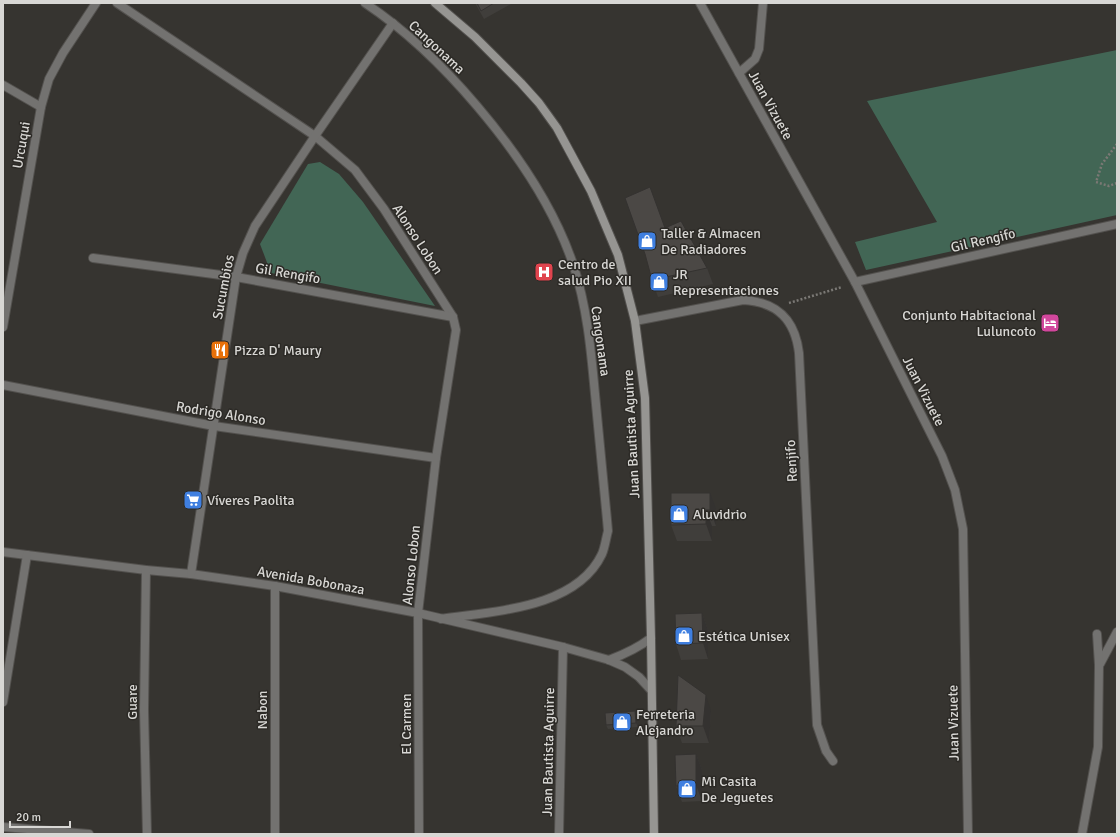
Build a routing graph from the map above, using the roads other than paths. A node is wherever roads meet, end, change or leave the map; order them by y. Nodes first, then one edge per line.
1 (96, 3) edge
2 (117, 3) edge
3 (365, 3) edge
4 (435, 3) edge
5 (700, 3) edge
6 (763, 3) edge
7 (393, 23) junction
8 (739, 73) junction
9 (3, 85) edge
10 (41, 107) junction
11 (315, 136) junction
12 (1117, 224) edge
13 (93, 258) dead end
14 (236, 277) junction
15 (855, 282) junction
16 (453, 317) junction
17 (635, 321) junction
18 (3, 327) edge
19 (3, 386) edge
20 (214, 426) junction
21 (436, 458) junction
22 (3, 552) edge
23 (27, 555) junction
24 (146, 570) junction
25 (191, 574) junction
26 (275, 586) junction
27 (418, 613) junction
28 (441, 619) junction
29 (1117, 632) edge
30 (1097, 634) dead end
31 (651, 638) junction
32 (563, 647) junction
33 (609, 660) junction
34 (1099, 665) junction
35 (651, 690) junction
36 (3, 702) edge
37 (833, 761) dead end
38 (3, 826) edge
39 (89, 834) edge
40 (147, 834) edge
41 (275, 834) edge
42 (419, 834) edge
43 (559, 834) edge
44 (654, 834) edge
45 (968, 834) edge
46 (1082, 834) edge

1 - 10 street, Urcuqui
2 - 11 street, Alonso Lobon
3 - 7 street, Cangonama
4 - 17 main road, Juan Bautista Aguirre
5 - 8 street, Juan Vizuete
6 - 8 street
7 - 11 street, Sucumbios
7 - 28 street, Cangonama
8 - 15 street, Juan Vizuete
9 - 10 street
10 - 18 street, Urcuqui
11 - 14 street, Sucumbios
11 - 16 street, Alonso Lobon
12 - 15 street, Gil Rengifo
13 - 14 street, Gil Rengifo
14 - 16 street, Gil Rengifo
14 - 20 street, Sucumbios
15 - 45 street, Juan Vizuete
16 - 21 street, Alonso Lobon
17 - 31 main road, Juan Bautista Aguirre
17 - 37 street, Renjifo
19 - 20 street, Rodrigo Alonso
20 - 21 street, Rodrigo Alonso
20 - 25 street, Sucumbios
21 - 27 street, Alonso Lobon
22 - 23 street, Avenida Bobonaza
23 - 24 street, Avenida Bobonaza
23 - 36 street
24 - 25 street, Avenida Bobonaza
24 - 40 street, Guare
25 - 26 street, Avenida Bobonaza
26 - 27 street, Avenida Bobonaza
26 - 41 street, Nabon
27 - 28 street, Avenida Bobonaza
27 - 42 street, El Carmen
28 - 32 street, Avenida Bobonaza
29 - 34 street
30 - 34 street
31 - 33 street
31 - 35 main road, Juan Bautista Aguirre
32 - 33 street, Avenida Bobonaza
32 - 43 street, Juan Bautista Aguirre
33 - 35 street, Avenida Bobonaza
34 - 46 street
35 - 44 main road, Juan Bautista Aguirre
38 - 39 street

